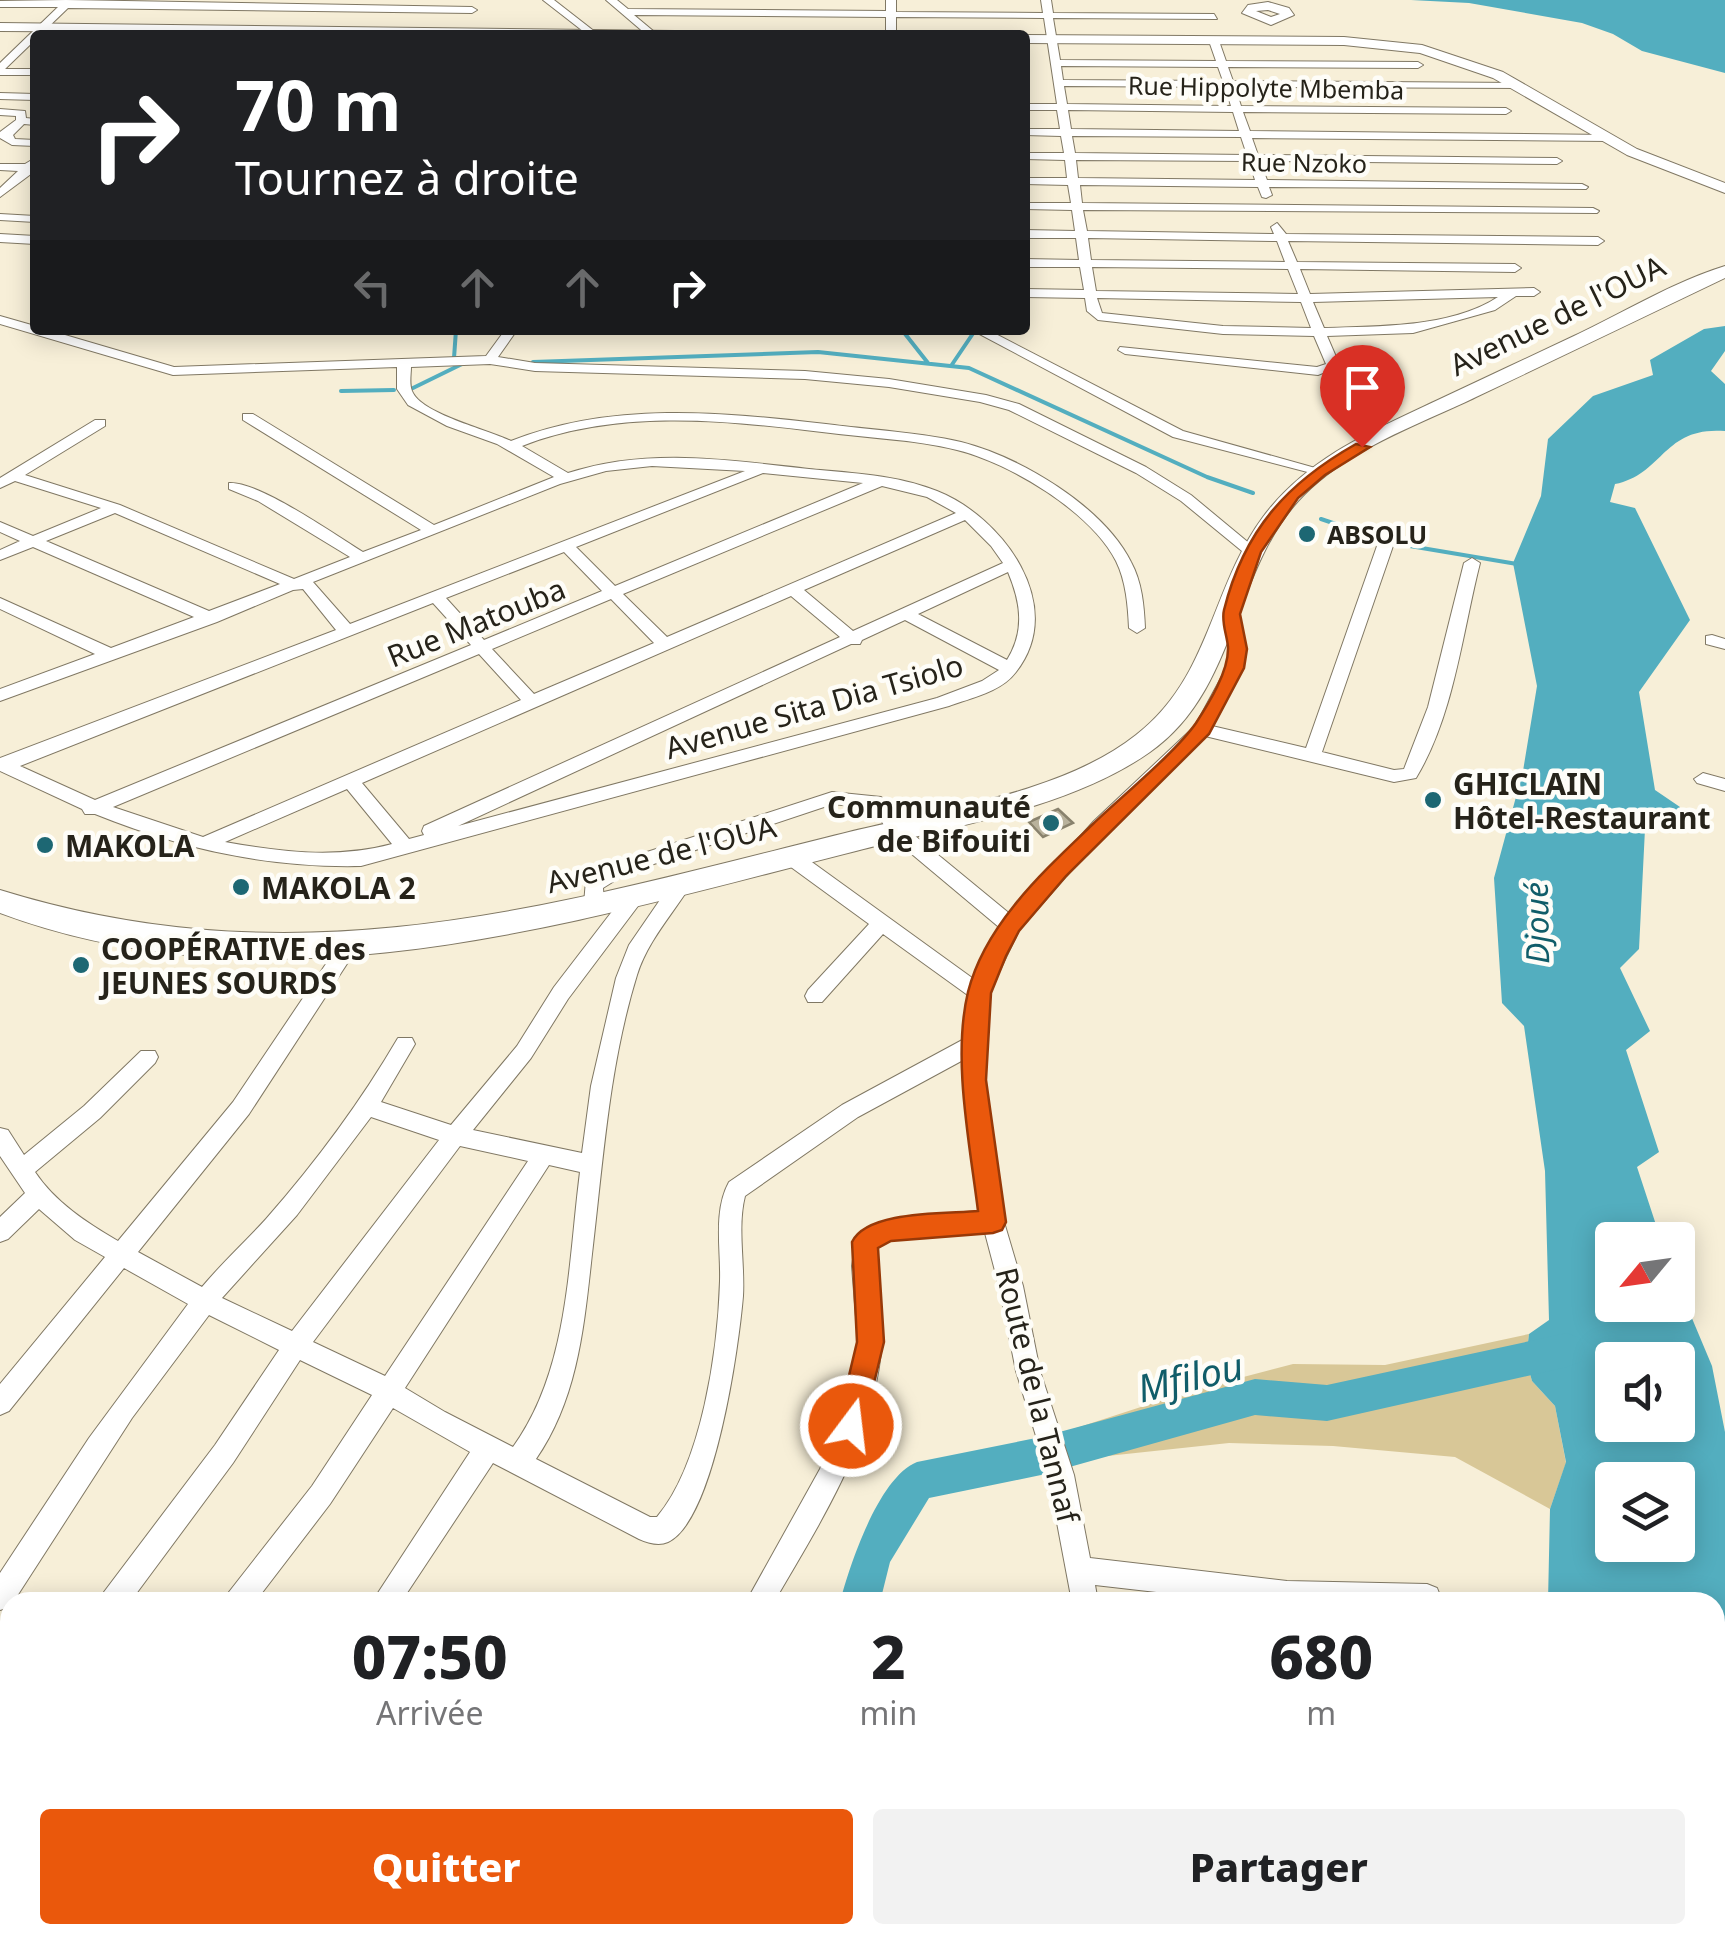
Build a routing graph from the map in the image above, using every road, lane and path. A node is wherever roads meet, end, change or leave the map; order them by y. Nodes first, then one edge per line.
1 (548, 0) edge
2 (611, 0) edge
3 (891, 0) edge
4 (1046, 0) edge
5 (69, 2) edge
6 (0, 4) edge
7 (1249, 8) edge
8 (472, 10) dead end
9 (626, 12) junction
10 (892, 14) junction
11 (1048, 16) junction
12 (1214, 17) dead end
13 (0, 27) edge
14 (41, 30) edge
15 (587, 30) edge
16 (647, 30) edge
17 (891, 30) edge
18 (30, 32) edge
19 (1030, 38) edge
20 (1052, 39) junction
21 (1266, 39) junction
22 (30, 41) edge
23 (1214, 41) junction
24 (1333, 46) dead end
25 (0, 50) edge
26 (20, 51) junction
27 (30, 51) edge
28 (1055, 63) junction
29 (1221, 65) junction
30 (1418, 65) dead end
31 (1344, 66) junction
32 (0, 70) edge
33 (30, 72) edge
34 (1058, 84) junction
35 (1228, 86) junction
36 (1520, 86) junction
37 (1356, 88) junction
38 (0, 96) edge
39 (30, 97) edge
40 (1030, 106) edge
41 (1062, 107) junction
42 (1237, 110) junction
43 (1506, 111) dead end
44 (0, 112) edge
45 (1368, 112) junction
46 (21, 121) junction
47 (30, 122) edge
48 (1030, 132) edge
49 (1066, 132) junction
50 (1245, 134) junction
51 (4, 135) edge
52 (1379, 136) junction
53 (1608, 138) junction
54 (30, 143) edge
55 (1030, 156) edge
56 (1070, 157) junction
57 (1253, 158) junction
58 (1391, 160) junction
59 (1557, 161) dead end
60 (30, 166) edge
61 (0, 167) edge
62 (30, 169) edge
63 (1030, 181) edge
64 (1073, 181) junction
65 (1261, 184) junction
66 (1402, 185) junction
67 (1582, 188) dead end
68 (1725, 188) edge
69 (0, 194) edge
70 (1030, 206) edge
71 (1078, 208) junction
72 (1272, 211) junction
73 (1593, 211) dead end
74 (1415, 212) junction
75 (0, 218) edge
76 (30, 219) edge
77 (1030, 234) edge
78 (1081, 235) junction
79 (0, 238) edge
80 (1281, 238) junction
81 (30, 240) edge
82 (1428, 241) junction
83 (1598, 241) dead end
84 (1030, 263) edge
85 (1086, 264) junction
86 (1292, 268) junction
87 (1443, 268) junction
88 (1515, 268) dead end
89 (1725, 271) edge
90 (1030, 292) edge
91 (1534, 292) dead end
92 (1512, 293) junction
93 (1090, 294) junction
94 (1461, 295) junction
95 (1305, 298) junction
96 (0, 320) edge
97 (30, 329) edge
98 (1320, 332) junction
99 (51, 335) edge
100 (507, 335) edge
101 (988, 335) edge
102 (1125, 350) dead end
103 (490, 360) junction
104 (404, 366) junction
105 (248, 417) dead end
106 (100, 423) dead end
107 (510, 446) junction
108 (764, 469) junction
109 (1320, 471) junction
110 (568, 478) junction
111 (6, 480) edge
112 (880, 482) junction
113 (234, 486) dead end
114 (115, 508) junction
115 (966, 514) junction
116 (0, 527) edge
117 (434, 530) junction
118 (33, 541) junction
119 (566, 546) junction
120 (1386, 546) dead end
121 (1252, 552) junction
122 (0, 554) edge
123 (362, 558) junction
124 (1472, 563) dead end
125 (1011, 564) junction
126 (301, 584) junction
127 (794, 590) junction
128 (615, 594) junction
129 (437, 598) junction
130 (0, 603) edge
131 (907, 614) junction
132 (1231, 614) junction
133 (211, 618) junction
134 (1138, 628) dead end
135 (348, 633) junction
136 (854, 640) junction
137 (665, 644) junction
138 (483, 650) junction
139 (112, 655) junction
140 (1010, 669) junction
141 (0, 695) edge
142 (531, 702) junction
143 (1202, 729) junction
144 (1312, 756) junction
145 (2, 765) edge
146 (1703, 779) dead end
147 (352, 782) junction
148 (1725, 785) edge
149 (91, 809) junction
150 (896, 830) junction
151 (204, 844) junction
152 (402, 844) junction
153 (791, 857) junction
154 (361, 859) junction
155 (682, 883) junction
156 (637, 893) junction
157 (0, 901) edge
158 (594, 904) junction
159 (880, 923) junction
160 (1011, 926) junction
161 (347, 948) junction
162 (980, 993) junction
163 (815, 996) dead end
164 (975, 1043) junction
165 (404, 1044) dead end
166 (148, 1057) dead end
167 (365, 1106) junction
168 (455, 1136) junction
169 (0, 1137) edge
170 (544, 1156) junction
171 (593, 1166) junction
172 (24, 1168) junction
173 (38, 1194) junction
174 (993, 1222) junction
175 (0, 1232) edge
176 (123, 1254) junction
177 (205, 1301) junction
178 (294, 1346) junction
179 (387, 1390) junction
180 (0, 1403) edge
181 (488, 1448) junction
182 (517, 1464) junction
183 (1079, 1570) junction
184 (3, 1592) edge
185 (121, 1592) edge
186 (247, 1592) edge
187 (393, 1592) edge
188 (766, 1592) edge
189 (1082, 1592) edge
190 (1270, 1592) edge

1 - 15 street
2 - 9 street
3 - 10 street
4 - 11 street
5 - 6 street
5 - 8 street
5 - 14 street
7 - 21 main road
7 - 21 main road
9 - 10 street
9 - 16 street
10 - 11 street
10 - 17 street
11 - 12 street
11 - 20 street
13 - 18 main road
19 - 20 main road
20 - 23 main road
20 - 28 street
21 - 23 main road
21 - 36 main road
22 - 26 street
23 - 29 street
24 - 31 street
25 - 26 street
26 - 27 street
26 - 32 street
28 - 29 street
28 - 34 street
29 - 31 street
29 - 35 street
30 - 31 street
31 - 37 street
32 - 33 street
34 - 35 street
34 - 41 street
35 - 37 street
35 - 42 street
36 - 37 street
36 - 53 main road
37 - 45 street
38 - 39 street
40 - 41 street, Rue Hippolyte Mbemba
41 - 42 street, Rue Hippolyte Mbemba
41 - 49 street
42 - 45 street, Rue Hippolyte Mbemba
42 - 50 street
43 - 45 street, Rue Hippolyte Mbemba
44 - 46 street
45 - 52 street
46 - 47 street
46 - 51 street
48 - 49 street
49 - 50 street
49 - 56 street
50 - 52 street
50 - 57 street
51 - 54 street
52 - 53 street
52 - 58 street
53 - 68 main road
55 - 56 street
56 - 57 street
56 - 64 street
57 - 58 street
57 - 65 street
58 - 59 street
58 - 66 street
60 - 61 street
62 - 69 street
63 - 64 street, Rue Nzoko
64 - 65 street, Rue Nzoko
64 - 71 street
65 - 66 street, Rue Nzoko
65 - 72 street
66 - 67 street, Rue Nzoko
66 - 74 street
70 - 71 street
71 - 72 street
71 - 78 street
72 - 74 street
72 - 80 street
73 - 74 street
74 - 82 street
75 - 76 street
77 - 78 street
78 - 80 street
78 - 85 street
79 - 81 street
80 - 82 street
80 - 86 street
82 - 83 street
82 - 87 street
84 - 85 street
85 - 86 street
85 - 93 street
86 - 87 street
86 - 95 street
87 - 88 street
87 - 94 street
89 - 109 main road, Avenue de l'OUA
90 - 93 street
91 - 92 street
92 - 94 street
92 - 98 street
93 - 95 street
93 - 98 street
94 - 95 street
95 - 98 street
96 - 97 street
98 - 102 street
99 - 104 street
100 - 103 street
101 - 109 street
103 - 104 street
103 - 121 street
104 - 107 street
105 - 117 street
106 - 111 street
107 - 110 street
107 - 134 street
108 - 110 street, Avenue Sita Dia Tsiolo
108 - 112 street, Avenue Sita Dia Tsiolo
108 - 119 street
109 - 121 main road, Avenue de l'OUA
110 - 117 street, Avenue Sita Dia Tsiolo
111 - 114 street
112 - 115 street, Avenue Sita Dia Tsiolo
112 - 128 street, Rue Matouba
113 - 123 street
114 - 118 street
114 - 126 street
115 - 125 street, Avenue Sita Dia Tsiolo
115 - 127 street
116 - 118 street
117 - 123 street, Avenue Sita Dia Tsiolo
118 - 122 street
118 - 133 street
119 - 128 street
119 - 129 street
120 - 144 street
121 - 132 main road, Avenue de l'OUA
123 - 126 street, Avenue Sita Dia Tsiolo
124 - 144 street
125 - 131 street
125 - 140 street, Avenue Sita Dia Tsiolo
126 - 133 street, Avenue Sita Dia Tsiolo
126 - 135 street
127 - 136 street
127 - 137 street
128 - 137 street
128 - 138 street, Rue Matouba
129 - 135 street
129 - 138 street
130 - 139 street
131 - 136 street
131 - 140 street
132 - 143 street, Route de la Tannaf
132 - 150 main road, Avenue de l'OUA
133 - 139 street, Avenue Sita Dia Tsiolo
135 - 145 street
136 - 152 street
137 - 142 street
138 - 142 street
138 - 149 street, Rue Matouba
139 - 141 street, Avenue Sita Dia Tsiolo
140 - 154 street, Avenue Sita Dia Tsiolo
142 - 147 street
143 - 144 street
143 - 160 street, Route de la Tannaf
145 - 149 street, Avenue Sita Dia Tsiolo
146 - 148 street
147 - 151 street
147 - 152 street
149 - 151 street, Avenue Sita Dia Tsiolo
150 - 153 main road, Avenue de l'OUA
150 - 158 street
150 - 160 street
151 - 154 street, Avenue Sita Dia Tsiolo
152 - 154 street
153 - 155 main road, Avenue de l'OUA
153 - 159 street
155 - 156 main road, Avenue de l'OUA
155 - 171 street
156 - 158 main road, Avenue de l'OUA
156 - 168 street
157 - 161 main road, Avenue de l'OUA
158 - 161 main road, Avenue de l'OUA
159 - 162 street
159 - 163 street
160 - 162 street, Route de la Tannaf
161 - 176 street
162 - 164 street, Route de la Tannaf
164 - 174 street, Route de la Tannaf
164 - 182 street
165 - 167 street
166 - 172 street
167 - 168 street
167 - 177 street
168 - 170 street
168 - 178 street
169 - 172 street
170 - 171 street
170 - 179 street
171 - 182 street
172 - 173 street
173 - 175 street
173 - 176 street
174 - 183 street, Route de la Tannaf
174 - 188 street
176 - 177 street
176 - 180 street
177 - 178 street
177 - 184 street
178 - 179 street
178 - 185 street
179 - 181 street
179 - 186 street
181 - 182 street
181 - 187 street
183 - 189 street, Route de la Tannaf
183 - 190 street

